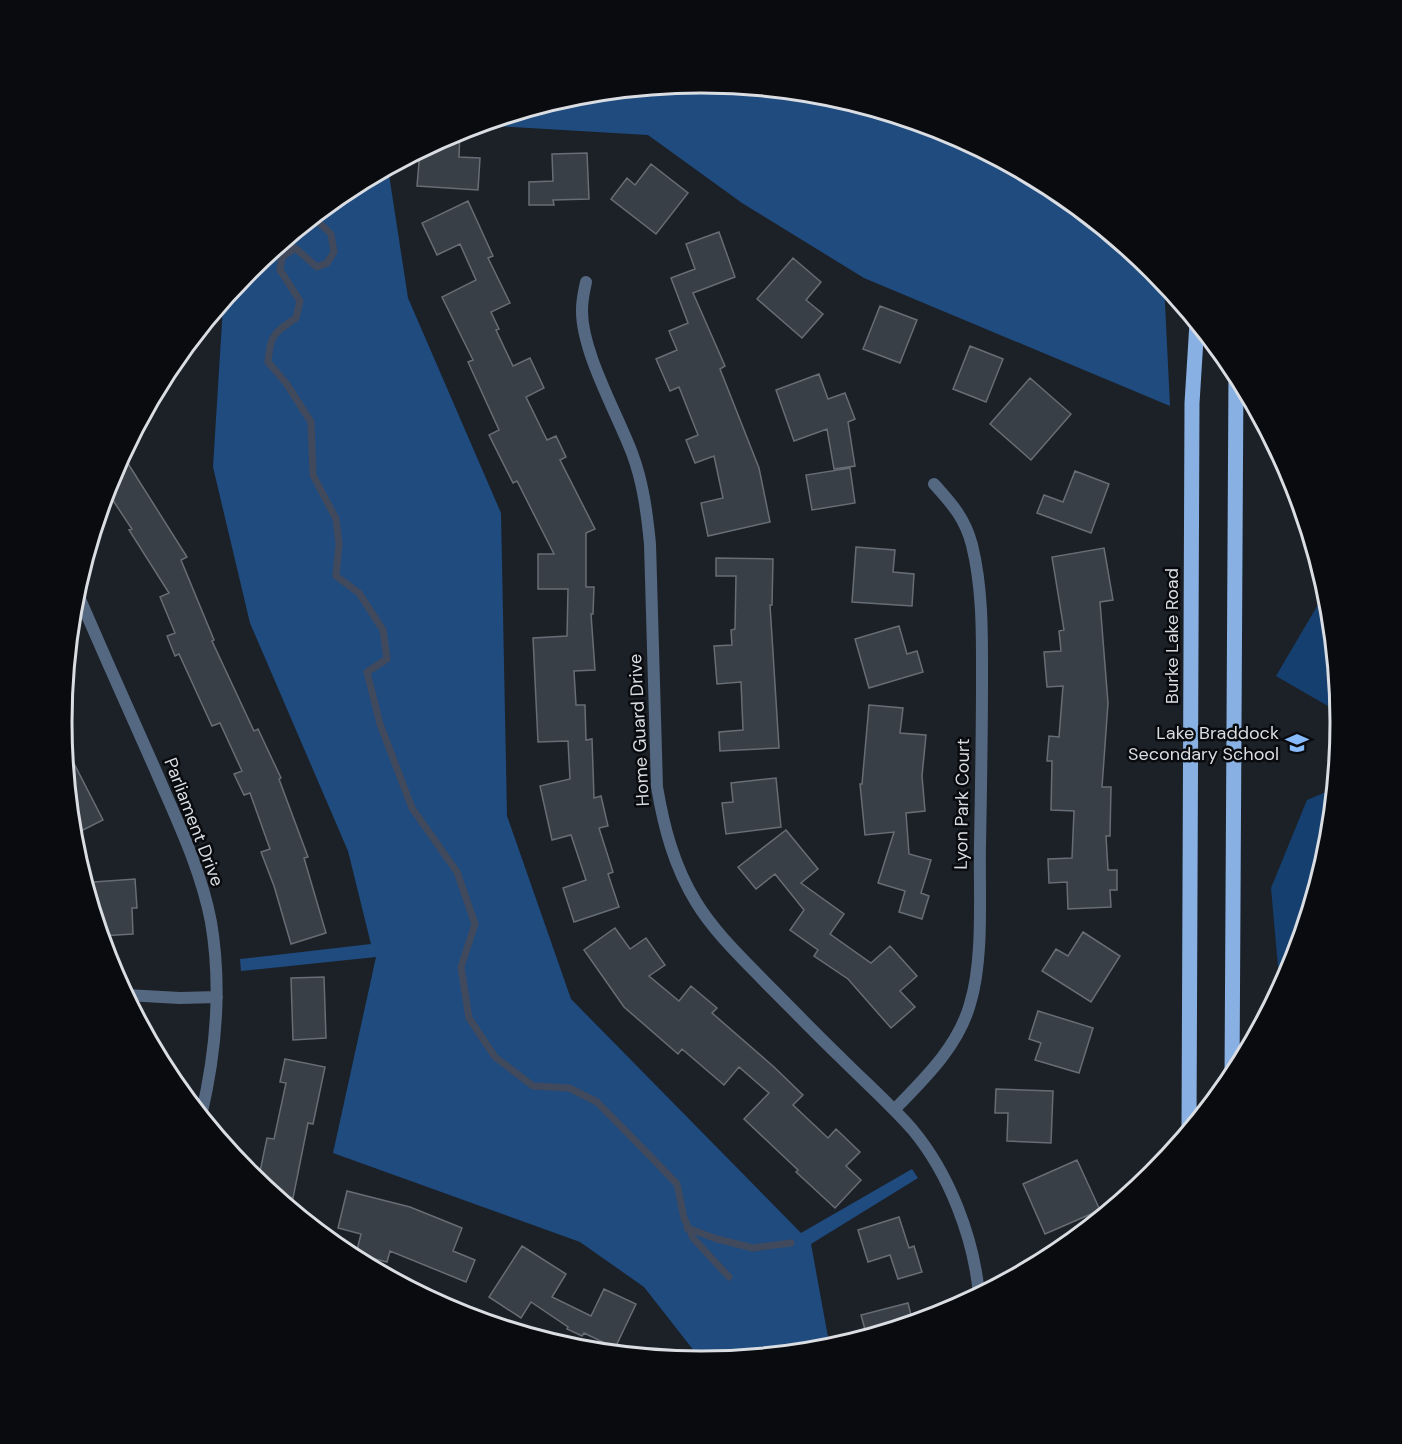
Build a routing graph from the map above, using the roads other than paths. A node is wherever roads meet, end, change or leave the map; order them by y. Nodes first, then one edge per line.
1 (585, 282) dead end
2 (1196, 334) edge
3 (1236, 392) edge
4 (934, 484) dead end
5 (83, 606) edge
6 (135, 996) edge
7 (217, 997) junction
8 (1232, 1058) edge
9 (203, 1106) edge
10 (894, 1110) junction
11 (1189, 1118) edge
12 (978, 1287) edge

1 - 10 street, Home Guard Drive
2 - 11 main road, Burke Lake Road
3 - 8 main road
4 - 10 street, Lyon Park Court
5 - 7 street, Parliament Drive
6 - 7 street
7 - 9 street, Parliament Drive
10 - 12 street, Home Guard Drive

